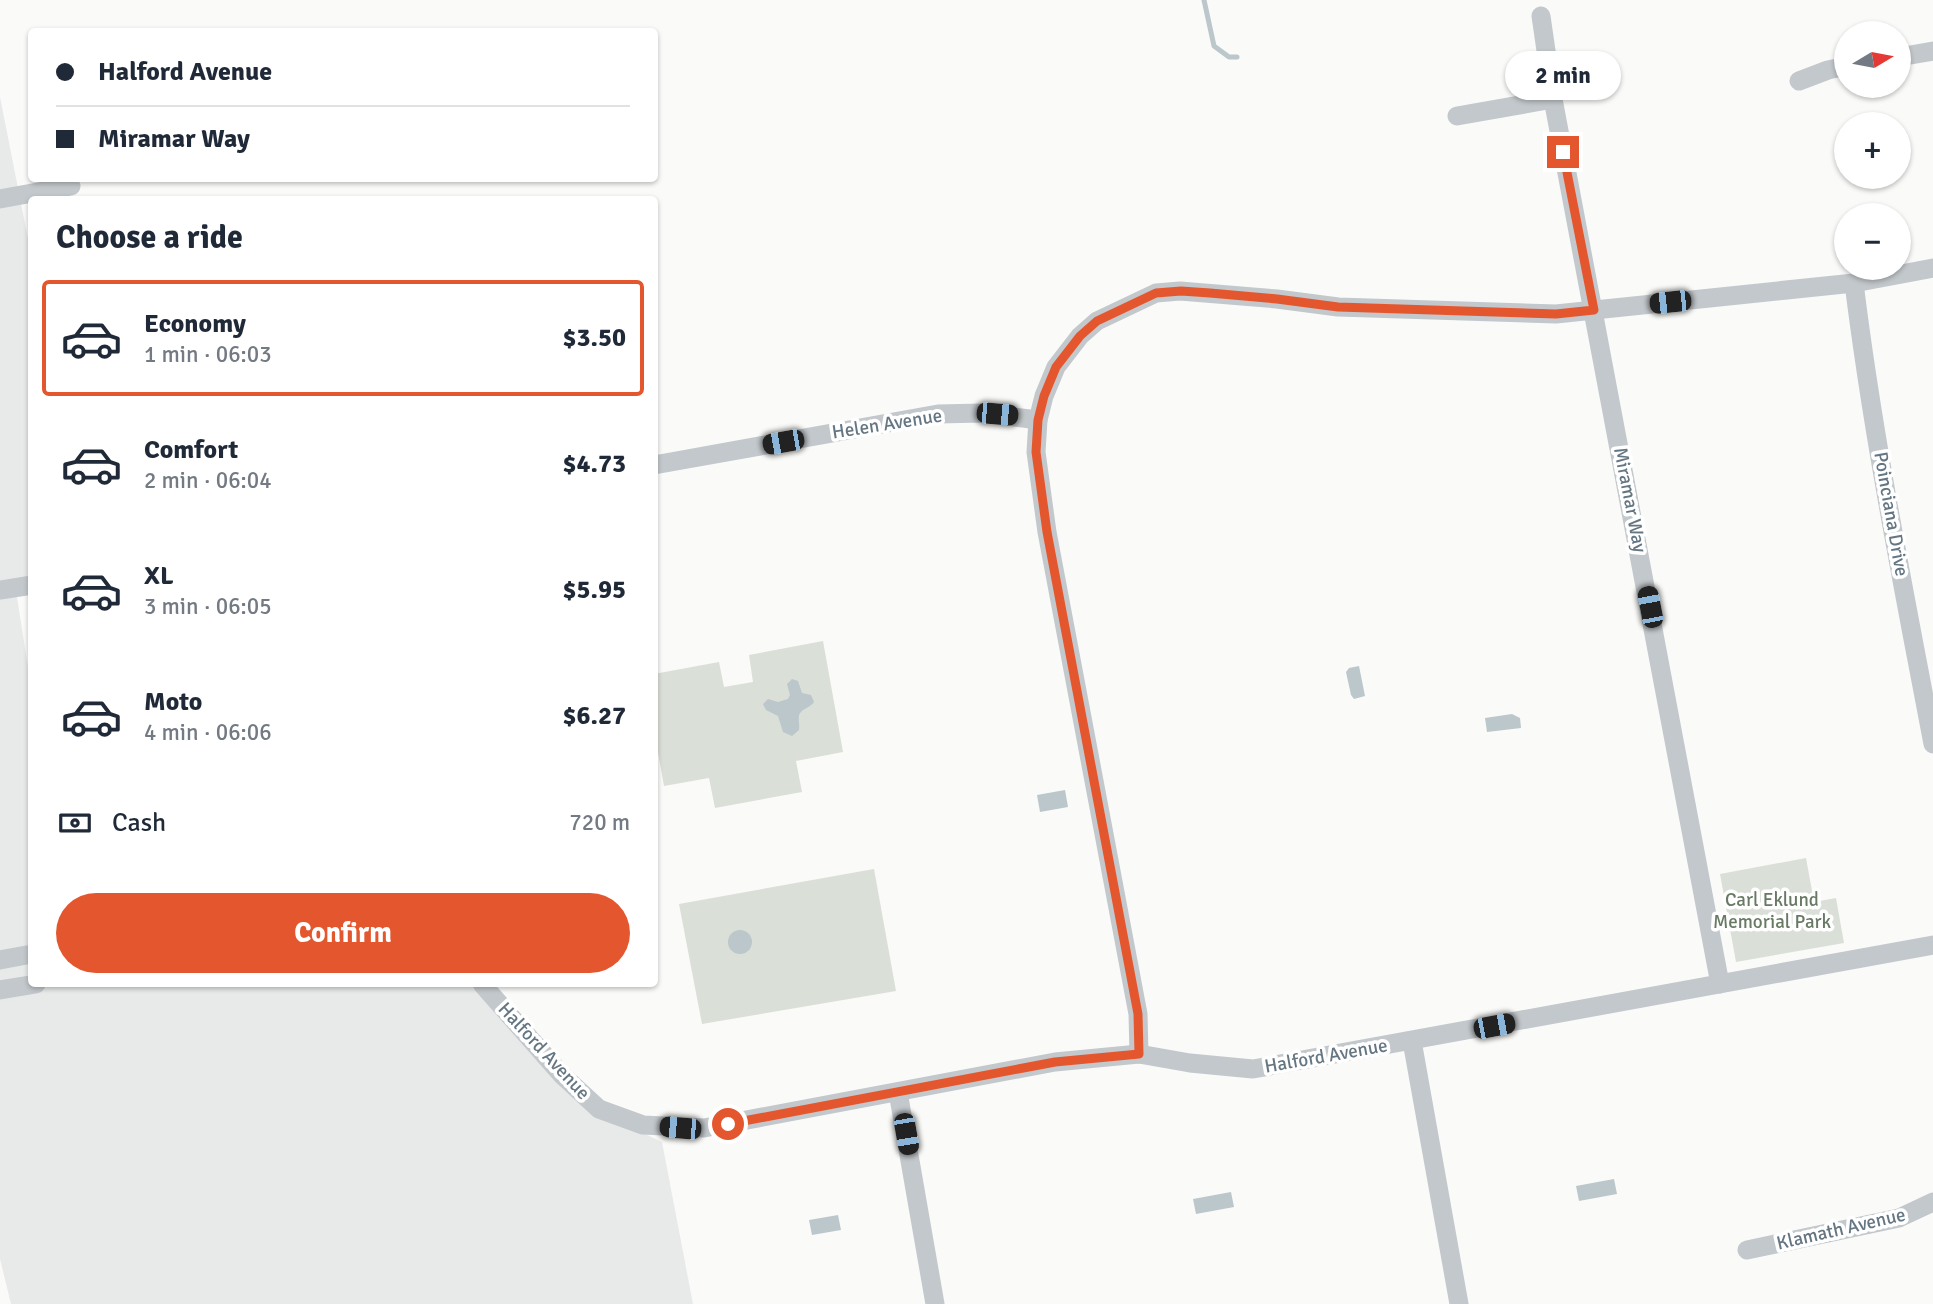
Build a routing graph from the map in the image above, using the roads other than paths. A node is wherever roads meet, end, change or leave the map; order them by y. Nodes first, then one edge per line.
1 (1541, 16) dead end
2 (1933, 51) edge
3 (1911, 55) edge
4 (1834, 68) edge
5 (1799, 81) dead end
6 (1553, 99) junction
7 (1457, 116) dead end
8 (71, 186) dead end
9 (0, 199) edge
10 (1933, 268) edge
11 (1854, 283) junction
12 (1594, 310) junction
13 (1038, 420) junction
14 (658, 464) edge
15 (28, 586) edge
16 (0, 590) edge
17 (1933, 744) edge
18 (1933, 945) edge
19 (28, 955) edge
20 (0, 960) edge
21 (1720, 984) junction
22 (28, 985) edge
23 (485, 987) edge
24 (0, 990) edge
25 (1412, 1041) junction
26 (1139, 1054) junction
27 (898, 1092) junction
28 (1933, 1202) edge
29 (1747, 1251) dead end
30 (935, 1304) edge
31 (1459, 1304) edge

1 - 6 street, Miramar Way
2 - 3 street
4 - 5 street
6 - 7 street
6 - 12 street, Miramar Way
8 - 9 street
10 - 11 street
11 - 12 street
11 - 17 street, Poinciana Drive
12 - 13 street
12 - 21 street, Miramar Way
13 - 14 street, Helen Avenue
13 - 26 street
15 - 16 street
18 - 21 street, Halford Avenue
19 - 20 street
21 - 25 street, Halford Avenue
22 - 24 street
23 - 27 street, Halford Avenue
25 - 26 street, Halford Avenue
25 - 31 street
26 - 27 street, Halford Avenue
27 - 30 street
28 - 29 street, Klamath Avenue

